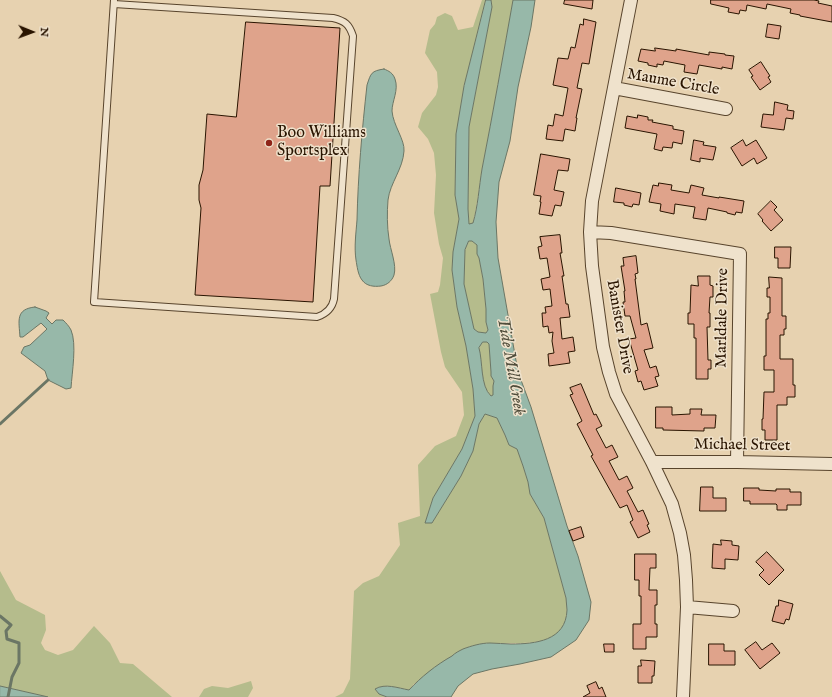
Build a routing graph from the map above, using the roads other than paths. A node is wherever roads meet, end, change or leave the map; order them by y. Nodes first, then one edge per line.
1 (631, 0) edge
2 (114, 2) edge
3 (614, 88) junction
4 (726, 109) dead end
5 (590, 232) junction
6 (652, 462) junction
7 (737, 462) junction
8 (832, 464) edge
9 (687, 607) junction
10 (733, 611) dead end
11 (683, 697) edge

1 - 3 street, Banister Drive
2 - 2 lane
3 - 4 street, Maume Circle
3 - 5 street, Banister Drive
5 - 6 street, Banister Drive
5 - 7 street, Marldale Drive
6 - 7 street, Michael Street
6 - 9 street, Banister Drive
7 - 8 street, Michael Street
9 - 10 street
9 - 11 street, Banister Drive

